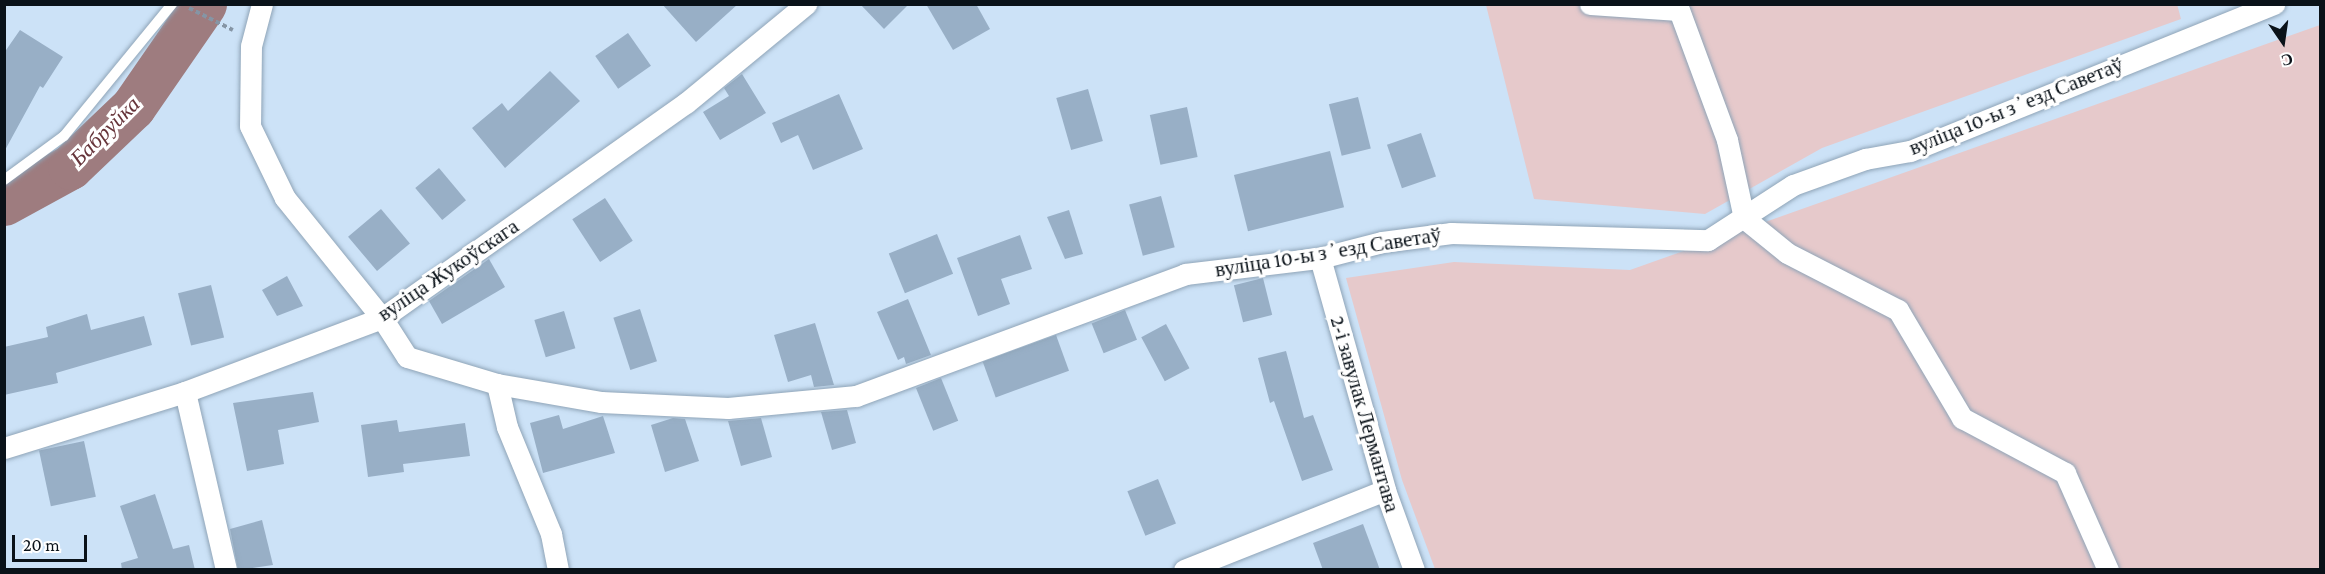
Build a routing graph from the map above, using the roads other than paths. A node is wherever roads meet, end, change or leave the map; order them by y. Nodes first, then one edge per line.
1 (172, 4) edge
2 (262, 4) edge
3 (806, 4) edge
4 (1590, 4) edge
5 (2274, 4) edge
6 (4, 180) edge
7 (1744, 218) junction
8 (1320, 258) junction
9 (382, 318) junction
10 (497, 384) junction
11 (185, 392) junction
12 (4, 448) edge
13 (1385, 490) junction
14 (226, 570) edge
15 (558, 570) edge
16 (1184, 570) edge
17 (1414, 570) edge
18 (2108, 570) edge

1 - 6 lane
2 - 9 street, вуліца 10-ы зʼезд Саветаў
3 - 9 street, вуліца Жукоўскага
4 - 7 street
5 - 7 street, вуліца 10-ы зʼезд Саветаў
7 - 8 street, вуліца 10-ы зʼезд Саветаў
7 - 18 street
8 - 10 street, вуліца 10-ы зʼезд Саветаў
8 - 13 street, 2-і завулак Лермантава
9 - 10 street, вуліца 10-ы зʼезд Саветаў
9 - 11 street, вуліца Жукоўскага
10 - 15 street
11 - 12 street, вуліца Жукоўскага
11 - 14 street
13 - 16 street
13 - 17 street, 2-і завулак Лермантава

